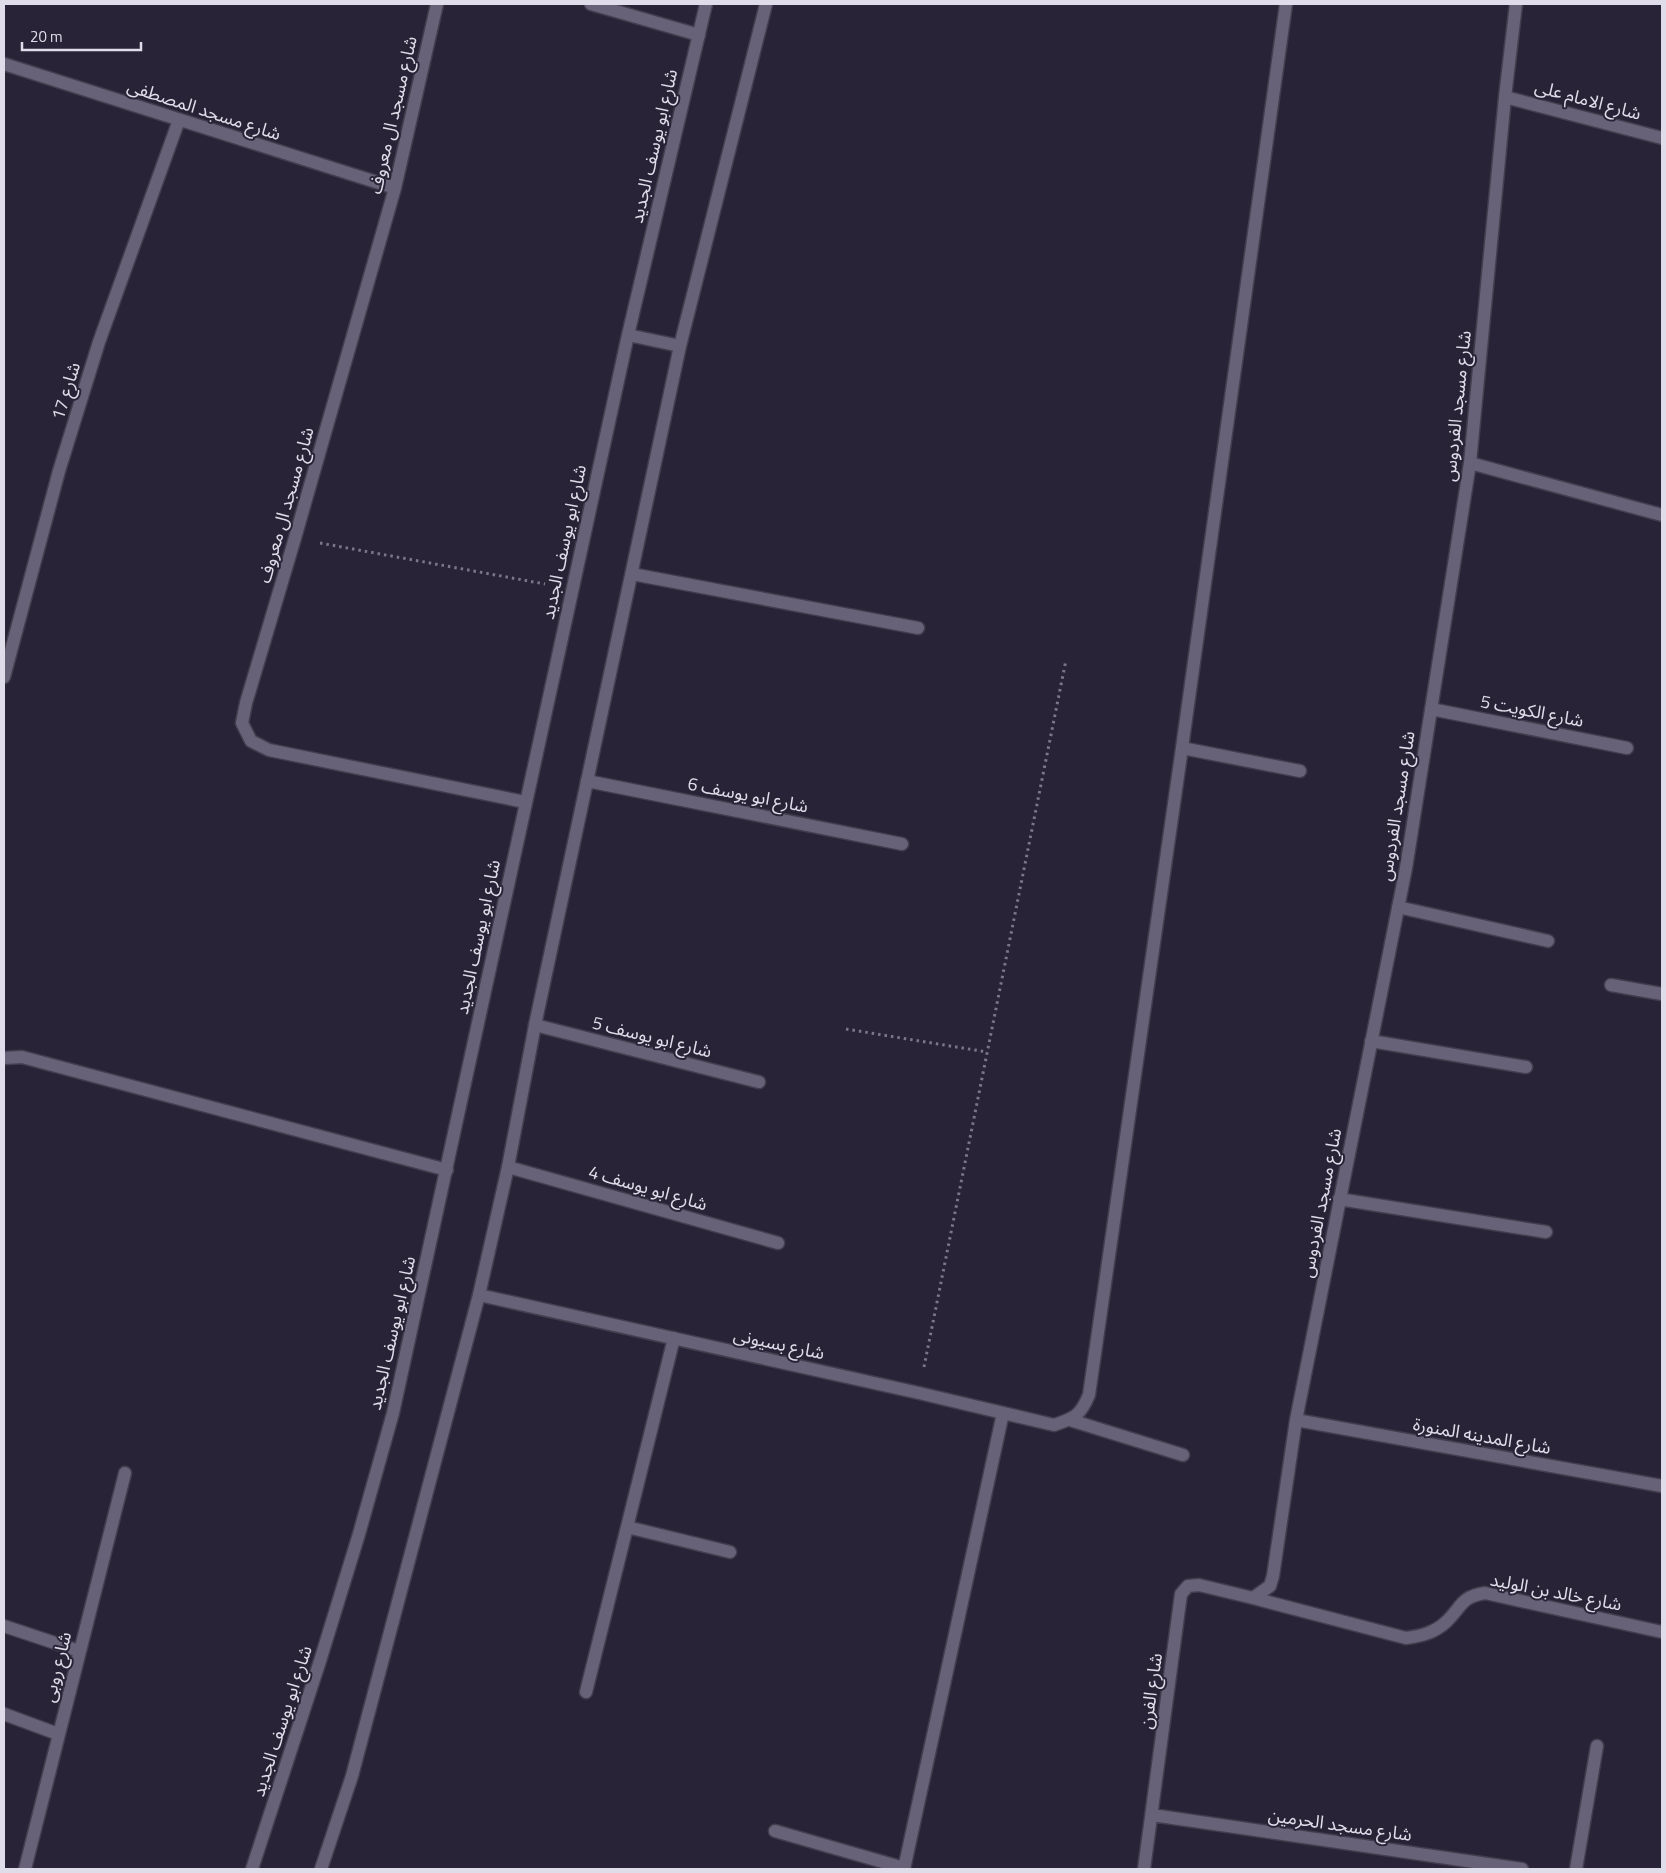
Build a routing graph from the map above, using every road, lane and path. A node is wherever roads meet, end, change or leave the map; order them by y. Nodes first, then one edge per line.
1 (437, 4) edge
2 (591, 4) edge
3 (706, 4) edge
4 (766, 4) edge
5 (1286, 4) edge
6 (1516, 4) edge
7 (699, 34) junction
8 (4, 64) edge
9 (1505, 96) junction
10 (179, 120) junction
11 (1662, 138) edge
12 (394, 188) junction
13 (628, 335) junction
14 (680, 346) junction
15 (1470, 463) junction
16 (1662, 516) edge
17 (295, 538) junction
18 (632, 574) junction
19 (572, 589) junction
20 (918, 628) dead end
21 (1066, 660) dead end
22 (4, 677) edge
23 (1431, 709) junction
24 (1182, 748) junction
25 (1627, 748) dead end
26 (1300, 771) dead end
27 (587, 781) junction
28 (525, 802) junction
29 (902, 844) dead end
30 (1398, 907) junction
31 (1548, 941) dead end
32 (1611, 985) dead end
33 (1662, 994) edge
34 (535, 1025) junction
35 (846, 1029) dead end
36 (1371, 1042) junction
37 (987, 1052) junction
38 (4, 1058) edge
39 (1526, 1067) dead end
40 (759, 1082) dead end
41 (508, 1166) junction
42 (447, 1170) junction
43 (1339, 1199) junction
44 (1546, 1232) dead end
45 (778, 1243) dead end
46 (479, 1295) junction
47 (674, 1338) junction
48 (919, 1392) junction
49 (1003, 1413) junction
50 (1070, 1420) junction
51 (1296, 1420) junction
52 (1183, 1455) dead end
53 (125, 1473) dead end
54 (1662, 1486) edge
55 (627, 1527) junction
56 (730, 1552) dead end
57 (1253, 1598) junction
58 (4, 1626) edge
59 (1662, 1632) edge
60 (79, 1651) junction
61 (586, 1692) dead end
62 (4, 1714) edge
63 (58, 1734) junction
64 (1597, 1746) dead end
65 (1152, 1815) junction
66 (775, 1831) dead end
67 (904, 1868) edge
68 (25, 1869) edge
69 (252, 1869) edge
70 (321, 1869) edge
71 (1144, 1869) edge
72 (1522, 1869) edge
73 (1576, 1869) edge

1 - 12 street, شارع مسجد ال معروف
2 - 7 street
3 - 7 street, شارع ابو يوسف الجديد
4 - 14 street
5 - 24 street
6 - 9 street, شارع مسجد الفردوس
7 - 13 street, شارع ابو يوسف الجديد
8 - 10 street, شارع مسجد المصطفى
9 - 11 street, شارع الامام على
9 - 15 street, شارع مسجد الفردوس
10 - 12 street, شارع مسجد المصطفى
10 - 22 street, شارع 17
12 - 17 street, شارع مسجد ال معروف
13 - 14 street
13 - 19 street, شارع ابو يوسف الجديد
14 - 18 street
15 - 16 street
15 - 23 street, شارع مسجد الفردوس
17 - 19 path
17 - 28 street, شارع مسجد ال معروف
18 - 20 street
18 - 27 street
19 - 28 street, شارع ابو يوسف الجديد
21 - 37 path
23 - 25 street, شارع الكويت 5
23 - 30 street, شارع مسجد الفردوس
24 - 26 street
24 - 50 street
27 - 29 street, شارع ابو يوسف 6
27 - 34 street
28 - 42 street, شارع ابو يوسف الجديد
30 - 31 street
30 - 36 street, شارع مسجد الفردوس
32 - 33 street
34 - 40 street, شارع ابو يوسف 5
34 - 41 street
35 - 37 path
36 - 39 street
36 - 43 street, شارع مسجد الفردوس
37 - 48 path
38 - 42 street
41 - 45 street, شارع ابو يوسف 4
41 - 46 street
42 - 69 street, شارع ابو يوسف الجديد
43 - 44 street
43 - 51 street, شارع مسجد الفردوس
46 - 47 street, شارع بسيونى
46 - 70 street
47 - 48 street, شارع بسيونى
47 - 55 street
48 - 49 street, شارع بسيونى
49 - 50 street, شارع بسيونى
49 - 67 street
50 - 52 street
51 - 54 street, شارع المدينه المنورة
51 - 57 street, شارع مسجد الفردوس
53 - 60 street, شارع روبى
55 - 56 street
55 - 61 street
57 - 59 street, شارع خالد بن الوليد
57 - 65 street, شارع الفرن
58 - 60 street
60 - 63 street, شارع روبى
62 - 63 street
63 - 68 street, شارع روبى
64 - 73 street
65 - 71 street, شارع الفرن
65 - 72 street, شارع مسجد الحرمين
66 - 67 street

